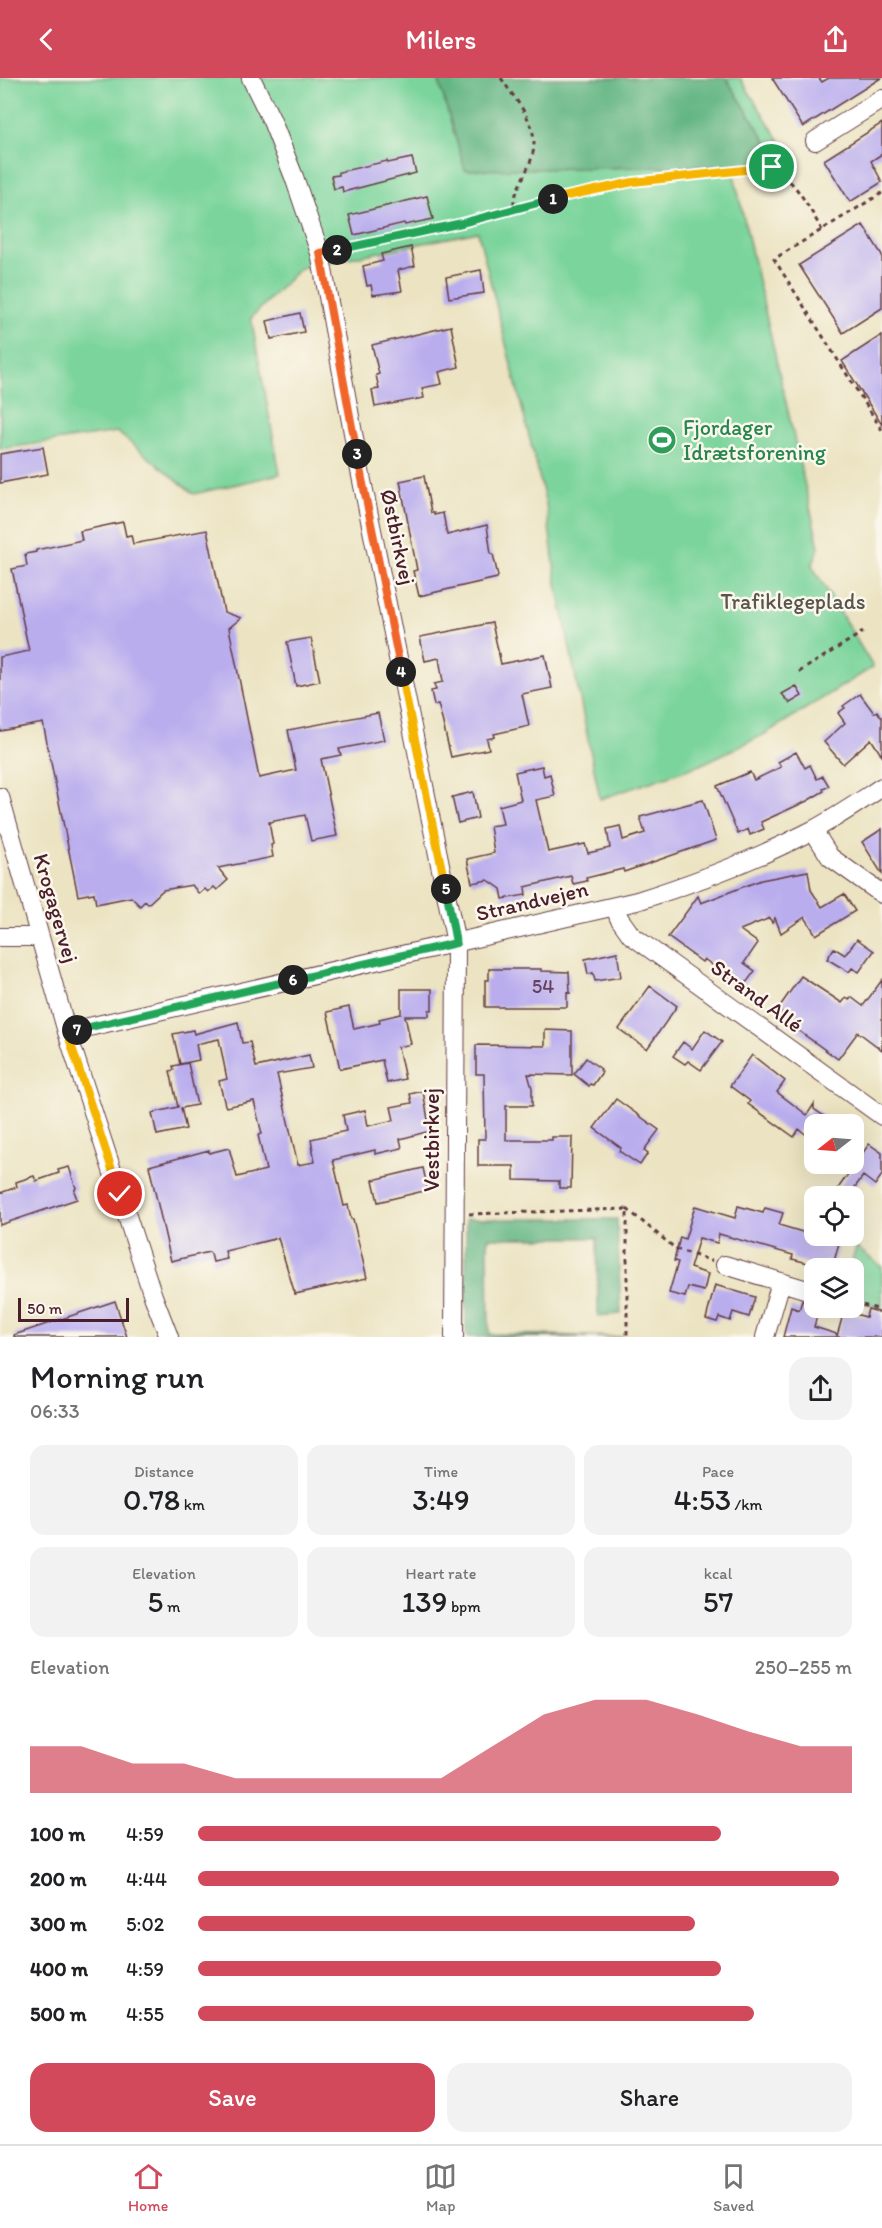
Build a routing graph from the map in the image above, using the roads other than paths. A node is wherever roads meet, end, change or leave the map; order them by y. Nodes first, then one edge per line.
1 (251, 78) edge
2 (882, 99) edge
3 (815, 141) dead end
4 (882, 788) edge
5 (0, 797) edge
6 (813, 830) junction
7 (882, 894) edge
8 (615, 907) junction
9 (0, 937) edge
10 (39, 937) junction
11 (456, 943) junction
12 (67, 1032) junction
13 (882, 1116) edge
14 (725, 1265) road end
15 (781, 1282) junction
16 (804, 1289) edge
17 (169, 1337) edge
18 (454, 1337) edge
19 (765, 1337) edge

1 - 11 street, Østbirkvej
2 - 3 street
4 - 6 street, Strandvejen
5 - 10 street, Krogagervej
6 - 7 street
6 - 8 street, Strandvejen
8 - 11 street, Strandvejen
8 - 13 street, Strand Allé
9 - 10 street
10 - 12 street, Krogagervej
11 - 12 street, Strandvejen
11 - 18 street, Vestbirkvej
12 - 17 street, Krogagervej
14 - 15 street
15 - 16 street
15 - 19 street

